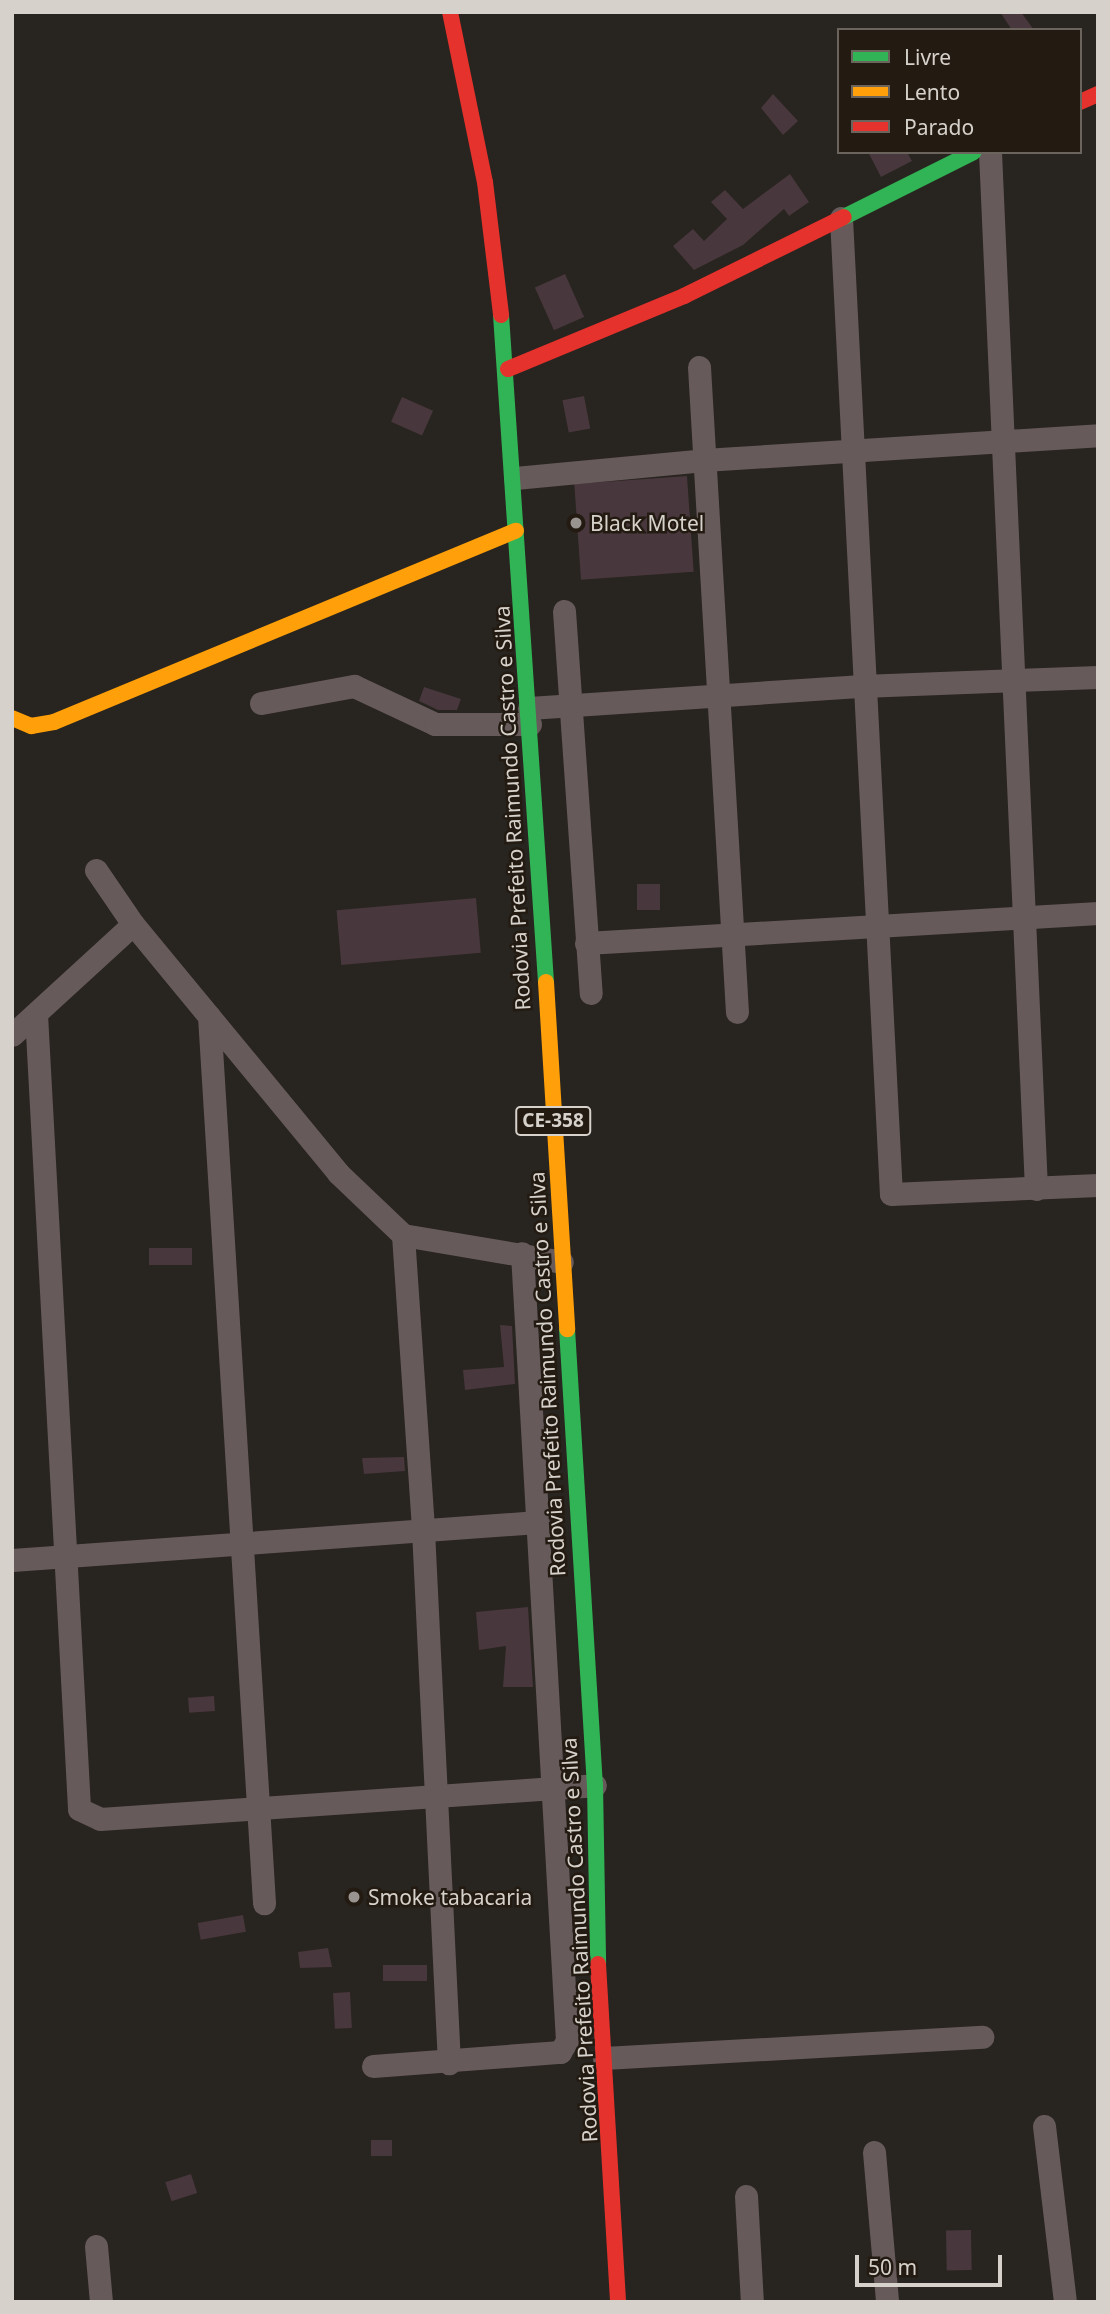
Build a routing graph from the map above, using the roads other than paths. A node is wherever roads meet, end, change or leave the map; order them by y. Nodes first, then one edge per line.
1 (450, 12) edge
2 (1098, 94) edge
3 (1082, 101) edge
4 (970, 154) edge
5 (990, 154) edge
6 (841, 219) junction
7 (699, 367) dead end
8 (508, 369) junction
9 (1098, 435) edge
10 (1002, 440) junction
11 (849, 450) junction
12 (704, 460) junction
13 (515, 478) junction
14 (516, 531) junction
15 (564, 611) dead end
16 (1098, 677) edge
17 (1014, 681) junction
18 (862, 686) junction
19 (715, 695) junction
20 (571, 702) junction
21 (261, 703) dead end
22 (530, 716) junction
23 (12, 718) edge
24 (96, 870) dead end
25 (1098, 913) edge
26 (1023, 917) junction
27 (133, 924) junction
28 (875, 926) junction
29 (730, 934) junction
30 (586, 943) junction
31 (591, 993) dead end
32 (737, 1012) dead end
33 (36, 1014) junction
34 (209, 1016) junction
35 (12, 1035) edge
36 (1098, 1185) edge
37 (1036, 1189) junction
38 (403, 1235) junction
39 (522, 1253) junction
40 (562, 1262) junction
41 (538, 1522) junction
42 (423, 1530) junction
43 (245, 1543) junction
44 (65, 1556) junction
45 (12, 1560) edge
46 (554, 1784) junction
47 (595, 1785) junction
48 (435, 1795) junction
49 (260, 1811) junction
50 (264, 1903) dead end
51 (982, 2037) dead end
52 (604, 2058) junction
53 (449, 2063) junction
54 (373, 2066) dead end
55 (1044, 2126) dead end
56 (874, 2152) dead end
57 (746, 2196) dead end
58 (614, 2235) junction
59 (96, 2246) dead end
60 (101, 2302) edge
61 (608, 2302) edge
62 (618, 2302) edge
63 (752, 2302) edge
64 (887, 2302) edge
65 (1065, 2302) edge

1 - 8 main road, Rodovia Prefeito Raimundo Castro e Silva / CE-358
2 - 3 main road
4 - 6 main road
5 - 10 street
6 - 8 main road
6 - 11 street
7 - 12 street
8 - 13 main road, Rodovia Prefeito Raimundo Castro e Silva / CE-358
9 - 10 street
10 - 11 street
10 - 17 street
11 - 12 street
11 - 18 street
12 - 13 street
12 - 19 street
13 - 14 main road, Rodovia Prefeito Raimundo Castro e Silva / CE-358
14 - 22 main road, Rodovia Prefeito Raimundo Castro e Silva / CE-358
14 - 23 main road
15 - 20 street
16 - 17 street
17 - 18 street
17 - 26 street
18 - 19 street
18 - 28 street
19 - 20 street
19 - 29 street
20 - 22 street
20 - 30 street
21 - 22 street
22 - 40 main road, Rodovia Prefeito Raimundo Castro e Silva / CE-358
24 - 27 street
25 - 26 street
26 - 28 street
26 - 37 street
27 - 33 street
27 - 34 street
28 - 29 street
28 - 37 street
29 - 30 street
29 - 32 street
30 - 31 street
33 - 35 street
33 - 44 street
34 - 38 street
34 - 43 street
36 - 37 street
38 - 39 street
38 - 42 street
39 - 40 street
39 - 41 street
40 - 47 main road, Rodovia Prefeito Raimundo Castro e Silva / CE-358
41 - 42 street
41 - 46 street
42 - 43 street
42 - 48 street
43 - 44 street
43 - 49 street
44 - 45 street
44 - 49 street
46 - 47 street
46 - 48 street
46 - 53 street
47 - 52 main road, Rodovia Prefeito Raimundo Castro e Silva / CE-358
48 - 49 street
48 - 53 street
49 - 50 street
51 - 52 street
52 - 58 main road, Rodovia Prefeito Raimundo Castro e Silva / CE-358
53 - 54 street
55 - 65 street
56 - 64 street
57 - 63 street
58 - 61 main road, CE-358
58 - 62 main road, CE-358
59 - 60 street

